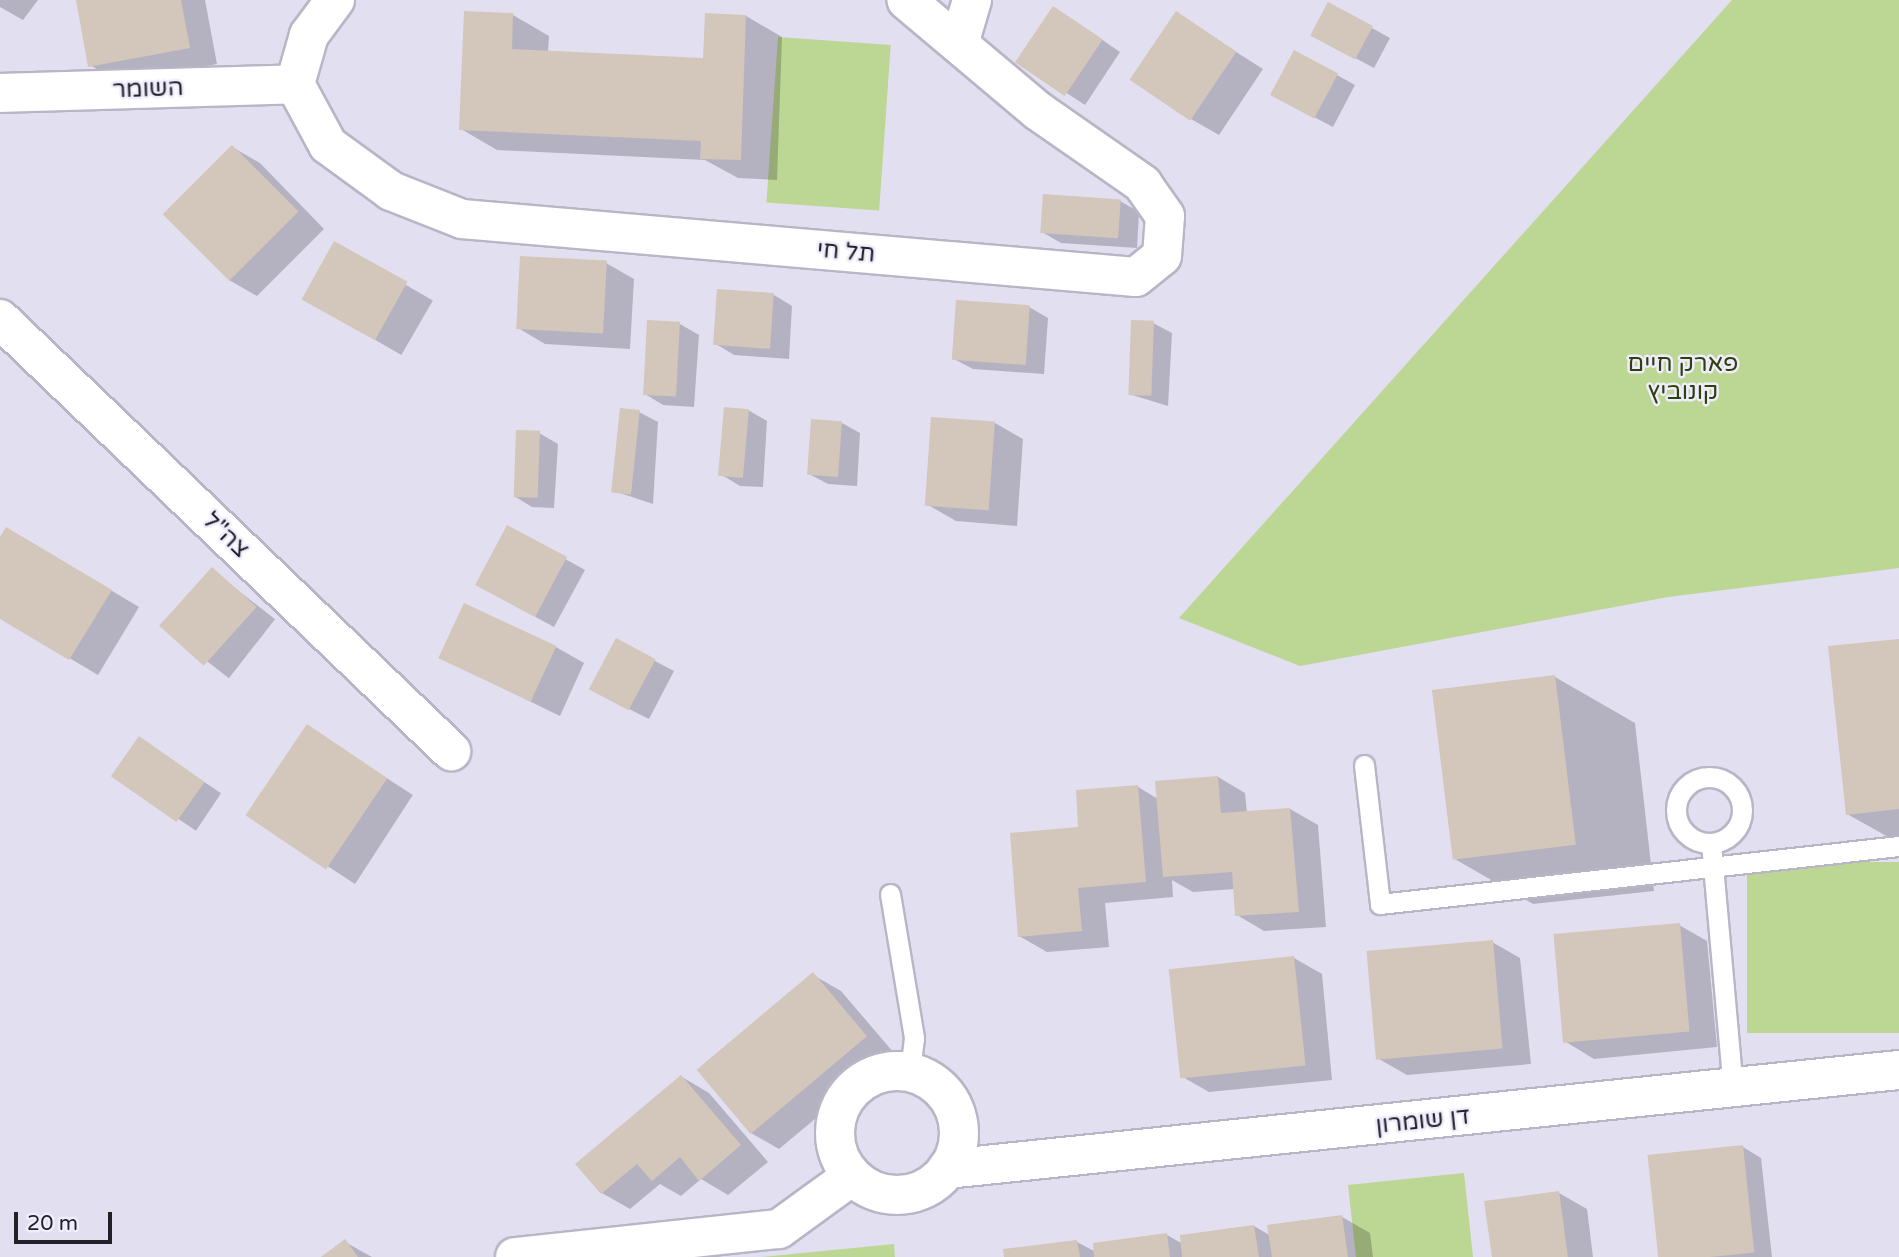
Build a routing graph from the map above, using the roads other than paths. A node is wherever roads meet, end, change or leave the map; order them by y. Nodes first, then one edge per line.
1 (335, 0) edge
2 (906, 0) edge
3 (972, 0) edge
4 (959, 44) junction
5 (295, 84) junction
6 (0, 93) edge
7 (0, 319) edge
8 (451, 751) dead end
9 (1364, 765) dead end
10 (1712, 843) dead end
11 (1899, 846) edge
12 (1713, 867) junction
13 (890, 894) dead end
14 (1899, 1070) edge
15 (910, 1072) junction
16 (1732, 1088) junction
17 (947, 1169) junction
18 (852, 1176) junction
19 (515, 1257) edge

1 - 5 street
2 - 4 street, תל חי
3 - 4 street
4 - 5 street, תל חי
5 - 6 street, השומר
7 - 8 street, צה"ל
9 - 12 lane
10 - 12 lane
11 - 12 lane
12 - 16 lane
13 - 15 lane
14 - 16 street, דן שומרון
15 - 17 street
15 - 18 street
16 - 17 street, דן שומרון
17 - 18 street
18 - 19 street

